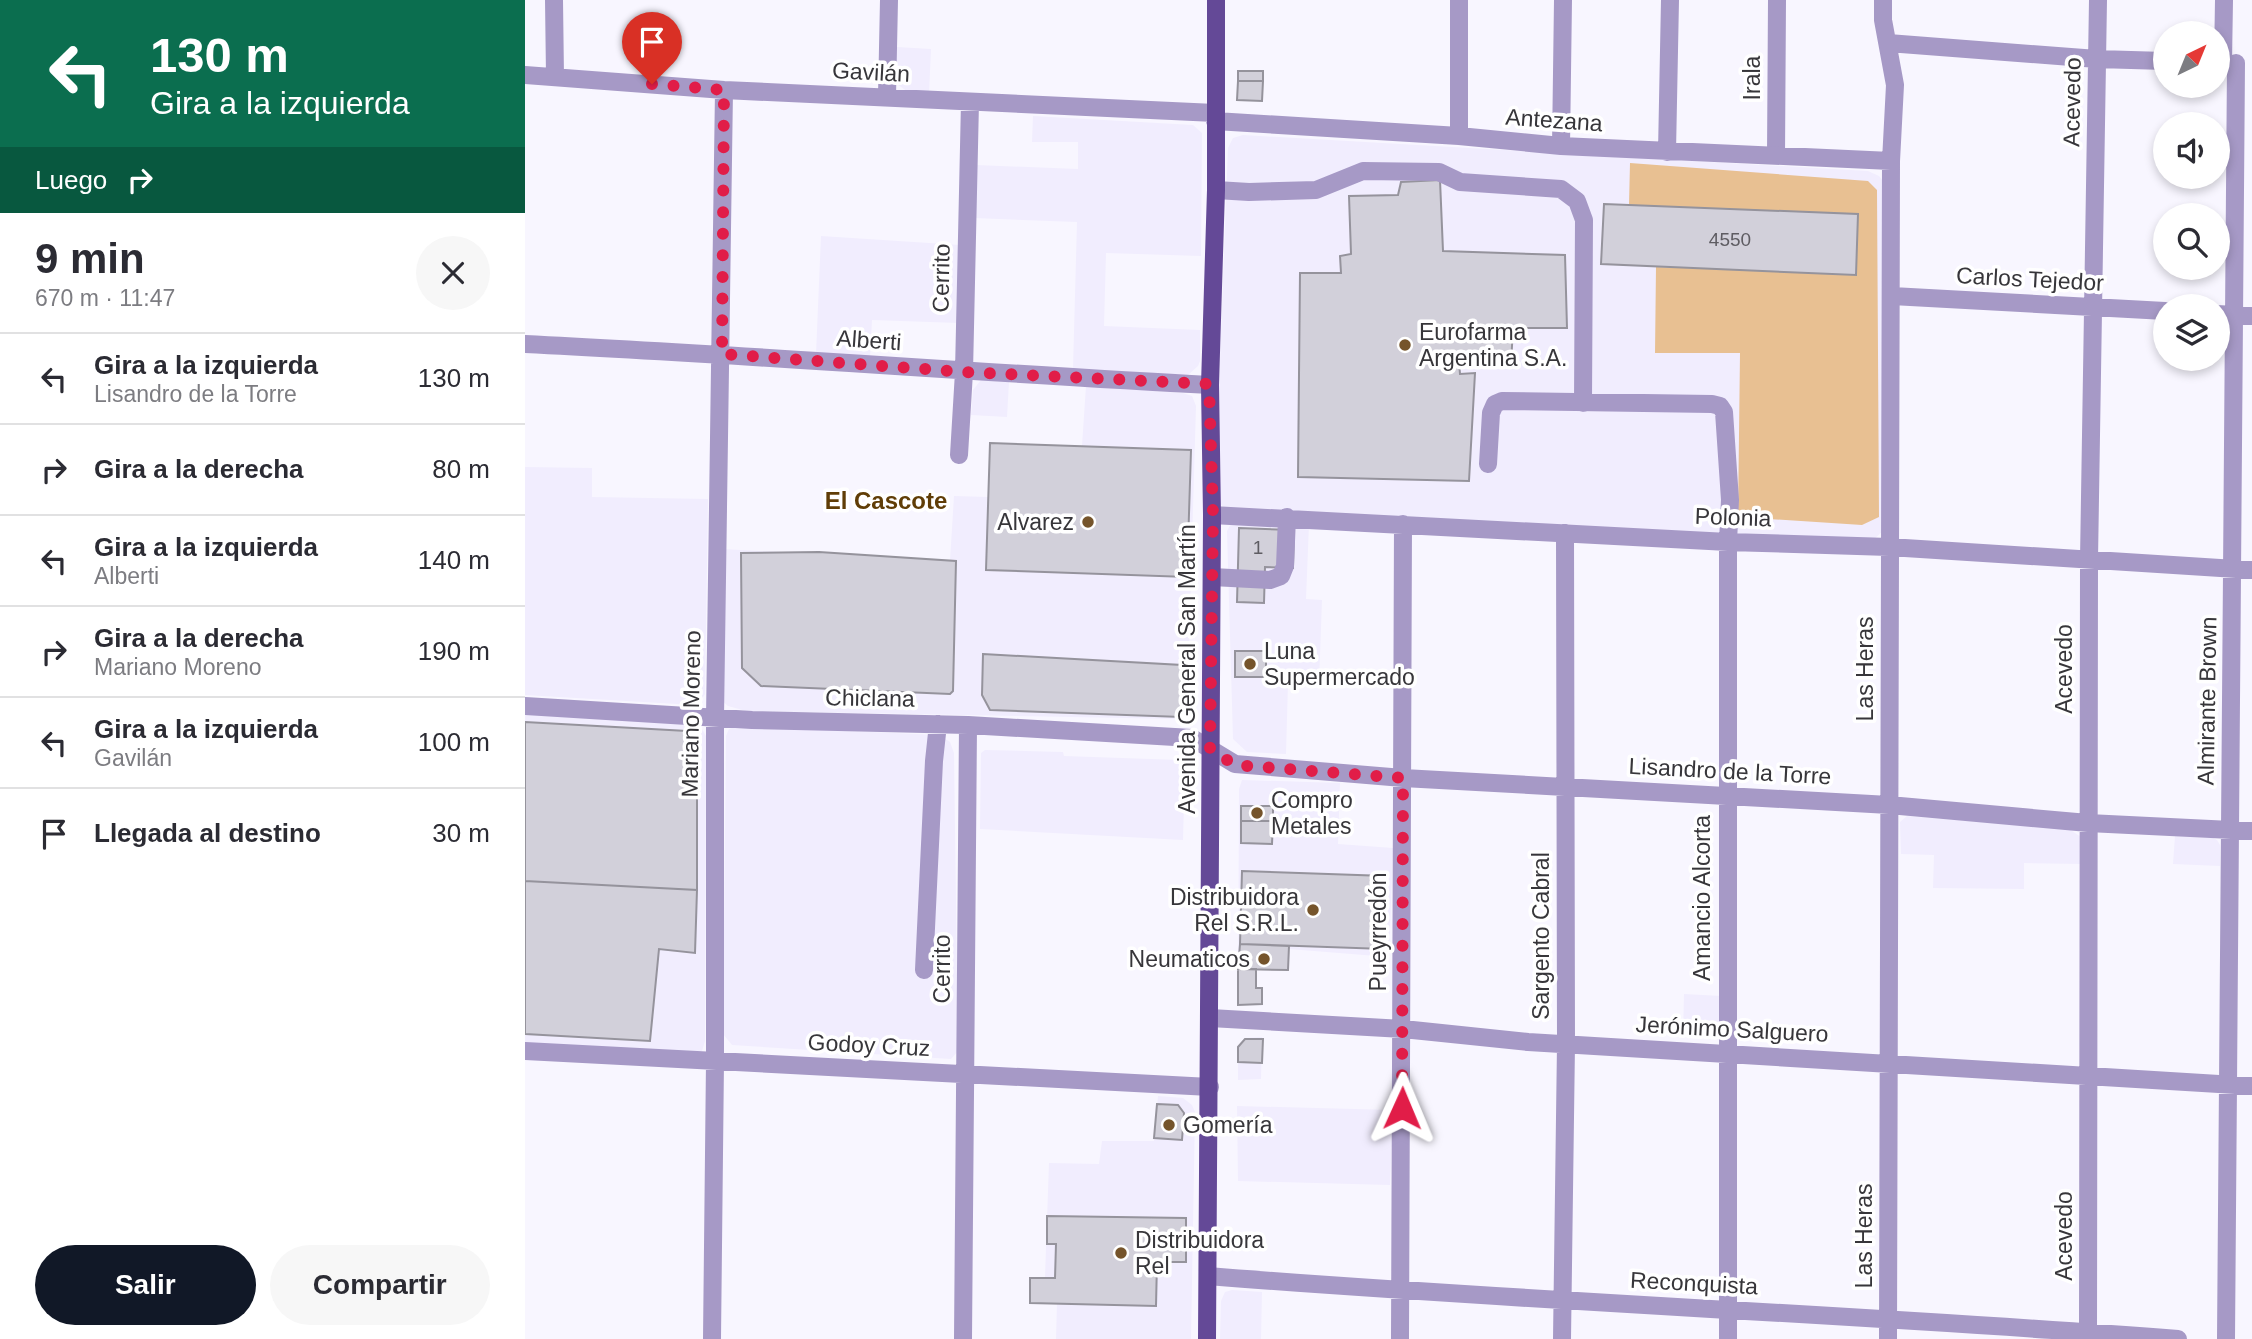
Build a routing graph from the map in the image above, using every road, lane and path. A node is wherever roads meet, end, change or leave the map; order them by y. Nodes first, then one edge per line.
1 (554, 0) edge
2 (889, 0) edge
3 (1216, 0) edge
4 (1459, 0) edge
5 (1563, 0) edge
6 (1670, 0) edge
7 (1777, 0) edge
8 (1884, 0) edge
9 (2098, 0) edge
10 (2224, 0) edge
11 (1888, 43) junction
12 (2097, 59) junction
13 (2153, 61) edge
14 (2232, 63) edge
15 (525, 75) edge
16 (555, 76) junction
17 (724, 90) junction
18 (887, 96) junction
19 (970, 102) junction
20 (1215, 117) junction
21 (1459, 136) junction
22 (1561, 146) junction
23 (1667, 152) junction
24 (1776, 156) junction
25 (1891, 161) junction
26 (1216, 190) junction
27 (2226, 294) edge
28 (1892, 296) junction
29 (2092, 307) junction
30 (2153, 310) edge
31 (2230, 314) edge
32 (2252, 316) edge
33 (525, 344) edge
34 (722, 354) junction
35 (2227, 371) edge
36 (964, 372) junction
37 (1209, 384) junction
38 (1583, 402) junction
39 (959, 455) dead end
40 (1488, 464) dead end
41 (1213, 515) junction
42 (1287, 517) junction
43 (1403, 524) junction
44 (1565, 533) junction
45 (1728, 542) junction
46 (1889, 547) junction
47 (2089, 560) junction
48 (2233, 569) junction
49 (2252, 570) edge
50 (1212, 577) junction
51 (525, 706) edge
52 (715, 717) junction
53 (938, 724) junction
54 (968, 725) junction
55 (1210, 749) junction
56 (1403, 778) junction
57 (1565, 786) junction
58 (1726, 794) junction
59 (1889, 805) junction
60 (2088, 823) junction
61 (2230, 830) junction
62 (2252, 831) edge
63 (924, 970) dead end
64 (1210, 1018) junction
65 (1403, 1029) junction
66 (1566, 1044) junction
67 (525, 1051) edge
68 (1726, 1054) junction
69 (715, 1061) junction
70 (1889, 1064) junction
71 (966, 1074) junction
72 (2088, 1077) junction
73 (2229, 1085) junction
74 (2252, 1086) edge
75 (1210, 1087) junction
76 (1208, 1276) junction
77 (1400, 1292) junction
78 (1563, 1302) junction
79 (1728, 1309) junction
80 (1888, 1318) junction
81 (2088, 1335) edge
82 (712, 1339) edge
83 (963, 1339) edge
84 (1207, 1339) edge
85 (1400, 1339) edge
86 (1562, 1339) edge
87 (1728, 1339) edge
88 (1888, 1339) edge
89 (2178, 1339) edge
90 (2226, 1339) edge

1 - 16 street
2 - 18 street
3 - 20 main road, Avenida General San Martín
4 - 21 street
5 - 22 street
6 - 23 street
7 - 24 street, Irala
8 - 11 street, Las Heras
9 - 12 street, Acevedo
10 - 14 street, Almirante Brown
11 - 12 street
11 - 25 street, Las Heras
12 - 13 street
12 - 29 street, Acevedo
14 - 27 street, Almirante Brown
15 - 16 street, Gavilán
16 - 17 street, Gavilán
17 - 18 street, Gavilán
17 - 34 street, Mariano Moreno
18 - 19 street, Gavilán
19 - 20 street, Gavilán
19 - 36 street, Cerrito
20 - 21 street, Antezana
20 - 26 main road, Avenida General San Martín
21 - 22 street, Antezana
22 - 23 street, Antezana
23 - 24 street, Antezana
24 - 25 street, Antezana
25 - 28 street, Las Heras
26 - 37 main road, Avenida General San Martín
26 - 38 street
28 - 29 street, Carlos Tejedor
28 - 46 street, Las Heras
29 - 30 street, Carlos Tejedor
29 - 47 street, Acevedo
31 - 32 street
33 - 34 street, Alberti
34 - 36 street, Alberti
34 - 52 street, Mariano Moreno
35 - 48 street, Almirante Brown
36 - 37 street, Alberti
36 - 39 street, Cerrito
37 - 41 main road, Avenida General San Martín
38 - 40 street
38 - 45 street, Amancio Alcorta
41 - 42 street, Polonia
41 - 50 main road, Avenida General San Martín
42 - 43 street, Polonia
42 - 50 street
43 - 44 street, Polonia
43 - 56 street, Pueyrredón
44 - 45 street, Polonia
44 - 57 street, Sargento Cabral
45 - 46 street, Polonia
45 - 58 street, Amancio Alcorta
46 - 47 street, Polonia
46 - 59 street, Las Heras
47 - 48 street, Polonia
47 - 60 street, Acevedo
48 - 49 street, Polonia
48 - 61 street, Almirante Brown
50 - 55 main road, Avenida General San Martín
51 - 52 street, Chiclana
52 - 53 street, Chiclana
52 - 69 street, Mariano Moreno
53 - 54 street, Chiclana
53 - 63 street
54 - 55 street, Chiclana
54 - 71 street, Cerrito
55 - 56 street, Lisandro de la Torre
55 - 64 main road, Avenida General San Martín
56 - 57 street, Lisandro de la Torre
56 - 65 street, Pueyrredón
57 - 58 street, Lisandro de la Torre
57 - 66 street, Sargento Cabral
58 - 59 street, Lisandro de la Torre
58 - 68 street, Amancio Alcorta
59 - 60 street, Lisandro de la Torre
59 - 70 street, Las Heras
60 - 61 street, Lisandro de la Torre
60 - 72 street, Acevedo
61 - 62 street, Lisandro de la Torre
61 - 73 street, Almirante Brown
64 - 65 street, Jerónimo Salguero
64 - 75 main road, Avenida General San Martín
65 - 66 street, Jerónimo Salguero
65 - 77 street, Pueyrredón
66 - 68 street, Jerónimo Salguero
66 - 78 street, Sargento Cabral
67 - 69 street, Godoy Cruz
68 - 70 street, Jerónimo Salguero
68 - 79 street, Amancio Alcorta
69 - 71 street, Godoy Cruz
69 - 82 street, Mariano Moreno
70 - 72 street, Jerónimo Salguero
70 - 80 street, Las Heras
71 - 75 street, Godoy Cruz
71 - 83 street, Cerrito
72 - 73 street, Jerónimo Salguero
72 - 81 street, Acevedo
73 - 74 street, Jerónimo Salguero
73 - 90 street, Almirante Brown
75 - 76 main road, Avenida General San Martín
76 - 77 street, Reconquista
76 - 84 main road, Avenida General San Martín
77 - 78 street, Reconquista
77 - 85 street, Pueyrredón
78 - 79 street, Reconquista
78 - 86 street, Sargento Cabral
79 - 80 street, Reconquista
79 - 87 street, Amancio Alcorta
80 - 81 street, Reconquista
80 - 88 street, Las Heras
81 - 89 street, Reconquista

